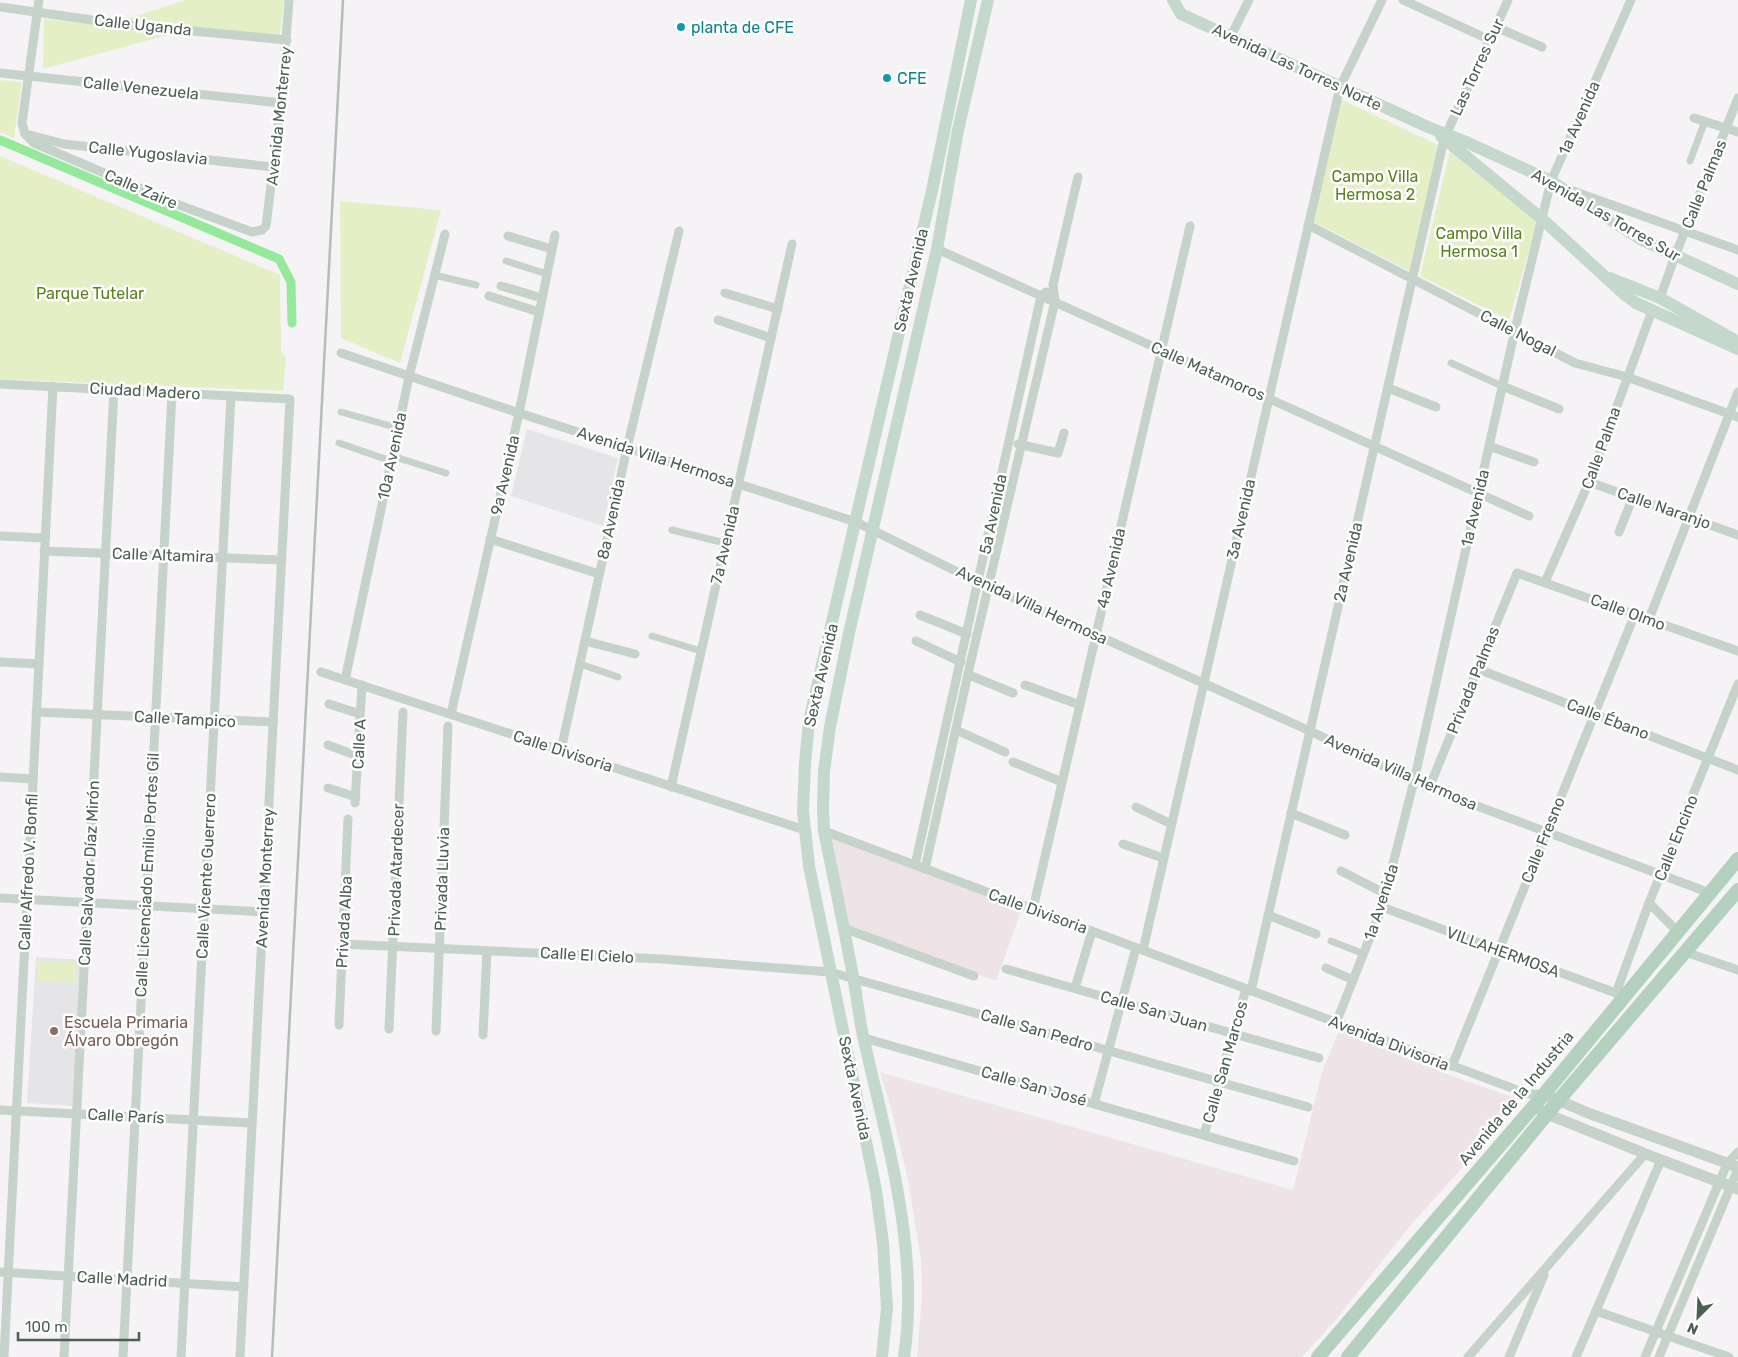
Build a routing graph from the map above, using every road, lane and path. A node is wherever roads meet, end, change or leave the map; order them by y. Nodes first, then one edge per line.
1 (39, 0) edge
2 (289, 0) edge
3 (970, 0) edge
4 (988, 0) edge
5 (1173, 0) edge
6 (1249, 0) edge
7 (1382, 0) edge
8 (1403, 0) edge
9 (1508, 0) edge
10 (1631, 0) edge
11 (0, 7) edge
12 (37, 12) junction
13 (1496, 27) junction
14 (1231, 36) junction
15 (287, 40) junction
16 (1490, 40) junction
17 (1542, 47) dead end
18 (0, 73) edge
19 (29, 76) junction
20 (1340, 87) junction
21 (1738, 98) edge
22 (281, 103) junction
23 (1694, 118) dead end
24 (1706, 121) junction
25 (1726, 128) junction
26 (1738, 132) edge
27 (24, 134) junction
28 (1446, 136) junction
29 (1690, 161) dead end
30 (273, 167) junction
31 (1078, 177) dead end
32 (1555, 184) junction
33 (1541, 218) junction
34 (1308, 225) junction
35 (1190, 226) dead end
36 (262, 230) joint
37 (679, 231) dead end
38 (1685, 231) junction
39 (445, 234) dead end
40 (554, 235) dead end
41 (508, 236) dead end
42 (792, 244) dead end
43 (552, 249) junction
44 (937, 249) junction
45 (1738, 250) edge
46 (1675, 256) junction
47 (506, 261) dead end
48 (547, 274) junction
49 (434, 275) junction
50 (1603, 275) junction
51 (1413, 279) junction
52 (1738, 284) edge
53 (476, 285) dead end
54 (1053, 285) junction
55 (501, 286) dead end
56 (725, 293) dead end
57 (489, 296) dead end
58 (1042, 296) junction
59 (542, 298) junction
60 (1660, 298) junction
61 (1055, 301) junction
62 (778, 309) junction
63 (1652, 311) junction
64 (539, 312) junction
65 (718, 320) dead end
66 (1514, 332) junction
67 (771, 338) junction
68 (1738, 342) edge
69 (1738, 349) edge
70 (1161, 350) junction
71 (340, 352) dead end
72 (1451, 363) dead end
73 (409, 376) junction
74 (1627, 377) junction
75 (0, 384) edge
76 (53, 386) junction
77 (1502, 386) junction
78 (1388, 388) junction
79 (114, 389) junction
80 (1738, 392) edge
81 (172, 393) junction
82 (231, 396) junction
83 (1268, 398) junction
84 (290, 399) joint
85 (1436, 407) dead end
86 (1559, 408) dead end
87 (341, 412) dead end
88 (518, 413) junction
89 (1734, 416) edge
90 (398, 428) junction
91 (1064, 433) dead end
92 (1009, 442) junction
93 (339, 444) dead end
94 (1021, 445) junction
95 (1374, 446) junction
96 (1489, 446) junction
97 (626, 448) junction
98 (392, 459) junction
99 (1534, 462) dead end
100 (446, 473) dead end
101 (1589, 482) junction
102 (738, 484) junction
103 (1478, 493) junction
104 (1633, 497) junction
105 (1529, 516) dead end
106 (1689, 516) junction
107 (856, 522) junction
108 (672, 530) dead end
109 (873, 532) junction
110 (1619, 532) dead end
111 (1738, 535) edge
112 (0, 536) edge
113 (45, 538) junction
114 (490, 539) junction
115 (725, 543) junction
116 (44, 551) junction
117 (106, 553) junction
118 (164, 555) junction
119 (222, 557) junction
120 (282, 560) junction
121 (1517, 573) joint
122 (599, 574) junction
123 (978, 582) junction
124 (1546, 582) junction
125 (988, 586) junction
126 (920, 614) dead end
127 (1635, 614) junction
128 (1649, 619) junction
129 (967, 634) junction
130 (1096, 635) junction
131 (652, 636) dead end
132 (585, 641) junction
133 (916, 641) dead end
134 (701, 651) junction
135 (1738, 651) edge
136 (635, 654) dead end
137 (0, 662) edge
138 (961, 662) junction
139 (39, 664) junction
140 (580, 664) junction
141 (1478, 670) junction
142 (321, 672) dead end
143 (969, 675) junction
144 (618, 677) dead end
145 (345, 680) junction
146 (1204, 684) junction
147 (1738, 684) edge
148 (1025, 685) dead end
149 (362, 686) junction
150 (1013, 693) dead end
151 (329, 704) dead end
152 (1080, 705) junction
153 (36, 712) junction
154 (403, 712) dead end
155 (360, 714) junction
156 (451, 714) junction
157 (1594, 714) junction
158 (97, 715) junction
159 (156, 717) junction
160 (948, 718) junction
161 (214, 720) junction
162 (274, 722) junction
163 (448, 726) dead end
164 (957, 726) junction
165 (1310, 731) junction
166 (328, 745) dead end
167 (561, 750) junction
168 (1005, 752) dead end
169 (358, 756) junction
170 (1708, 757) junction
171 (1013, 762) dead end
172 (937, 766) junction
173 (948, 769) junction
174 (1738, 770) edge
175 (0, 777) edge
176 (33, 779) junction
177 (1414, 781) junction
178 (1062, 782) junction
179 (671, 786) junction
180 (328, 788) dead end
181 (1429, 788) junction
182 (1136, 807) dead end
183 (1292, 813) junction
184 (348, 818) dead end
185 (1171, 824) junction
186 (805, 830) junction
187 (824, 831) junction
188 (1546, 832) junction
189 (1345, 835) dead end
190 (1123, 844) dead end
191 (1164, 858) junction
192 (1738, 859) edge
193 (915, 865) junction
194 (925, 869) junction
195 (1341, 871) dead end
196 (1661, 874) junction
197 (1738, 890) edge
198 (1710, 893) junction
199 (1386, 894) junction
200 (0, 898) edge
201 (26, 900) junction
202 (88, 903) junction
203 (1649, 903) junction
204 (146, 906) junction
205 (1382, 907) junction
206 (204, 909) junction
207 (1033, 909) junction
208 (264, 912) junction
209 (1268, 915) junction
210 (1712, 921) junction
211 (843, 928) junction
212 (1092, 931) junction
213 (1678, 932) junction
214 (1316, 934) dead end
215 (1331, 941) dead end
216 (343, 944) junction
217 (392, 946) junction
218 (439, 948) junction
219 (1140, 949) junction
220 (488, 951) junction
221 (1498, 951) junction
222 (1686, 952) junction
223 (1364, 954) junction
224 (1326, 968) dead end
225 (1006, 969) dead end
226 (1738, 970) edge
227 (830, 972) junction
228 (974, 976) dead end
229 (853, 977) junction
230 (1353, 980) junction
231 (1075, 988) junction
232 (1248, 990) junction
233 (1619, 996) junction
234 (1121, 1002) junction
235 (1336, 1023) junction
236 (339, 1025) dead end
237 (389, 1029) dead end
238 (436, 1031) dead end
239 (1234, 1034) junction
240 (484, 1035) dead end
241 (864, 1038) junction
242 (1108, 1050) junction
243 (1319, 1058) dead end
244 (1452, 1066) junction
245 (1220, 1082) junction
246 (1544, 1094) junction
247 (1531, 1100) junction
248 (1559, 1101) junction
249 (1094, 1104) junction
250 (1308, 1107) dead end
251 (0, 1110) edge
252 (16, 1110) junction
253 (77, 1114) junction
254 (1547, 1114) junction
255 (135, 1117) junction
256 (194, 1120) junction
257 (252, 1123) junction
258 (1204, 1135) junction
259 (1738, 1152) edge
260 (1645, 1154) junction
261 (1661, 1160) junction
262 (1294, 1161) dead end
263 (1734, 1167) edge
264 (1730, 1186) edge
265 (1548, 1266) junction
266 (4, 1273) edge
267 (69, 1276) junction
268 (127, 1280) junction
269 (185, 1283) junction
270 (244, 1286) junction
271 (1596, 1311) junction
272 (1656, 1332) junction
273 (1668, 1336) junction
274 (4, 1357) edge
275 (64, 1357) edge
276 (123, 1357) edge
277 (181, 1357) edge
278 (240, 1357) edge
279 (882, 1357) edge
280 (904, 1357) edge
281 (1318, 1357) edge
282 (1348, 1357) edge
283 (1468, 1357) edge
284 (1509, 1357) edge
285 (1576, 1357) edge
286 (1645, 1357) edge
287 (1659, 1357) edge
288 (1728, 1357) edge

1 - 12 street
2 - 15 street, Avenida Monterrey
3 - 107 main road, Sexta Avenida
4 - 44 main road, Sexta Avenida
5 - 14 main road, Avenida Las Torres Norte
6 - 14 street
7 - 20 street, 3a Avenida
8 - 16 street
9 - 13 street, Las Torres Sur
10 - 32 street, 1a Avenida
11 - 12 street, Calle Uganda
12 - 15 street, Calle Uganda
12 - 19 street
13 - 16 street, Las Torres Sur
13 - 17 street
14 - 20 main road, Avenida Las Torres Norte
15 - 22 street, Avenida Monterrey
16 - 28 street, Las Torres Sur
18 - 19 street, Calle Venezuela
19 - 22 street, Calle Venezuela
19 - 27 street
20 - 28 main road, Avenida Las Torres Norte
20 - 34 street, 3a Avenida
21 - 25 street, Calle Palmas
22 - 30 street, Avenida Monterrey
23 - 24 street
24 - 25 street
24 - 29 street
25 - 26 street
25 - 38 street, Calle Palmas
27 - 30 street, Calle Yugoslavia
27 - 36 street, Calle Zaire
28 - 32 main road, Avenida Las Torres Sur
28 - 33 main road, Avenida Las Torres Norte
28 - 51 street, 2a Avenida
30 - 36 street, Avenida Monterrey
31 - 54 street, 5a Avenida
32 - 33 street, 1a Avenida
32 - 38 street
32 - 46 main road, Avenida Las Torres Sur
33 - 50 main road, Avenida Las Torres Norte
33 - 66 street, 1a Avenida
34 - 51 street, Calle Nogal
34 - 83 street, 3a Avenida
35 - 70 street, 4a Avenida
37 - 97 street, 8a Avenida
38 - 45 street
38 - 46 street, Calle Palmas
39 - 49 street, 10a Avenida
40 - 43 street, 9a Avenida
41 - 43 street
42 - 62 street, 7a Avenida
43 - 48 street, 9a Avenida
44 - 58 street, Calle Matamoros
44 - 109 main road, Sexta Avenida
46 - 52 main road, Avenida Las Torres Sur
46 - 60 street, Calle Palmas
47 - 48 street
48 - 59 street, 9a Avenida
49 - 53 street
49 - 73 street, 10a Avenida
50 - 60 main road, Avenida Las Torres Norte
50 - 63 main road, Avenida Las Torres Norte
51 - 66 street, Calle Nogal
51 - 78 street, 2a Avenida
54 - 58 street
54 - 61 street, 5a Avenida
55 - 59 street
56 - 62 street
57 - 64 street
58 - 61 street, Calle Matamoros
58 - 92 street, 5a Avenida
59 - 64 street, 9a Avenida
60 - 68 main road, Avenida Las Torres Norte
61 - 70 street, Calle Matamoros
61 - 94 street, 5a Avenida
62 - 67 street, 7a Avenida
63 - 69 main road, Avenida Las Torres Norte
63 - 74 street, Calle Palma
64 - 88 street, 9a Avenida
65 - 67 street
66 - 74 street, Calle Nogal
66 - 77 street, 1a Avenida
67 - 102 street, 7a Avenida
70 - 83 street, Calle Matamoros
70 - 130 street, 4a Avenida
71 - 73 street, Avenida Villa Hermosa
72 - 77 street
73 - 88 street, Avenida Villa Hermosa
73 - 90 street, 10a Avenida
74 - 89 street, Calle Nogal
74 - 101 street, Calle Palma
75 - 76 street, Ciudad Madero
76 - 79 street, Ciudad Madero
76 - 113 street, Calle Alfredo V. Bonfil
77 - 86 street
77 - 96 street, 1a Avenida
78 - 85 street
78 - 95 street, 2a Avenida
79 - 81 street, Ciudad Madero
79 - 117 street, Calle Salvador Díaz Mirón
80 - 89 street
81 - 82 street, Ciudad Madero
81 - 118 street, Calle Licenciado Emilio Portes Gil
82 - 84 street, Ciudad Madero
82 - 119 street, Calle Vicente Guerrero
83 - 95 street, Calle Matamoros
83 - 146 street, 3a Avenida
84 - 120 street, Avenida Monterrey
87 - 90 street
88 - 97 street, Avenida Villa Hermosa
88 - 114 street, 9a Avenida
89 - 106 street
90 - 98 street, 10a Avenida
91 - 94 street
92 - 94 street
92 - 123 street, 5a Avenida
93 - 98 street
94 - 125 street, 5a Avenida
95 - 103 street, Calle Matamoros
95 - 165 street, 2a Avenida
96 - 99 street
96 - 103 street, 1a Avenida
97 - 102 street, Avenida Villa Hermosa
97 - 122 street, 8a Avenida
98 - 100 street
98 - 145 street, 10a Avenida
101 - 104 street, Calle Naranjo
101 - 124 street, Calle Palma
102 - 107 street, Avenida Villa Hermosa
102 - 115 street, 7a Avenida
103 - 105 street, Calle Matamoros
103 - 177 street, 1a Avenida
104 - 106 street, Calle Naranjo
104 - 110 street
106 - 111 street, Calle Naranjo
106 - 128 street
107 - 109 street, Avenida Villa Hermosa
107 - 186 main road, Sexta Avenida
108 - 115 street
109 - 123 street, Avenida Villa Hermosa
109 - 187 main road, Sexta Avenida
112 - 113 street
113 - 116 street, Calle Alfredo V. Bonfil
114 - 122 street
114 - 156 street, 9a Avenida
115 - 134 street, 7a Avenida
116 - 117 street, Calle Altamira
116 - 139 street, Calle Alfredo V. Bonfil
117 - 118 street, Calle Altamira
117 - 158 street, Calle Salvador Díaz Mirón
118 - 119 street, Calle Altamira
118 - 159 street, Calle Licenciado Emilio Portes Gil
119 - 120 street, Calle Altamira
119 - 161 street, Calle Vicente Guerrero
120 - 162 street, Avenida Monterrey
121 - 124 street, Calle Olmo
121 - 141 street, Privada Palmas
122 - 132 street, 8a Avenida
123 - 125 street, Avenida Villa Hermosa
123 - 129 street, 5a Avenida
124 - 127 street, Calle Olmo
125 - 130 street, Avenida Villa Hermosa
125 - 143 street, 5a Avenida
126 - 129 street
127 - 128 street, Calle Olmo
127 - 157 street, Calle Fresno
128 - 135 street, Calle Olmo
129 - 138 street, 5a Avenida
130 - 146 street, Avenida Villa Hermosa
130 - 152 street, 4a Avenida
131 - 134 street
132 - 136 street
132 - 140 street, 8a Avenida
133 - 138 street
134 - 179 street, 7a Avenida
137 - 139 street
138 - 160 street, 5a Avenida
139 - 153 street, Calle Alfredo V. Bonfil
140 - 144 street
140 - 167 street, 8a Avenida
141 - 157 street, Calle Ébano
141 - 181 street, Privada Palmas
142 - 145 street, Calle Divisoria
143 - 150 street
143 - 164 street, 5a Avenida
145 - 149 street, Calle Divisoria
146 - 165 street, Avenida Villa Hermosa
146 - 185 street, 3a Avenida
147 - 170 street, Calle Encino
148 - 152 street
149 - 155 street, Calle A
149 - 156 street, Calle Divisoria
151 - 155 street
152 - 178 street, 4a Avenida
153 - 158 street, Calle Tampico
153 - 176 street, Calle Alfredo V. Bonfil
154 - 217 street, Privada Atardecer
155 - 169 street, Calle A
156 - 167 street, Calle Divisoria
157 - 170 street, Calle Ébano
157 - 188 street, Calle Fresno
158 - 159 street, Calle Tampico
158 - 202 street, Calle Salvador Díaz Mirón
159 - 161 street, Calle Tampico
159 - 204 street, Calle Licenciado Emilio Portes Gil
160 - 164 street
160 - 172 street, 5a Avenida
161 - 162 street, Calle Tampico
161 - 206 street, Calle Vicente Guerrero
162 - 208 street, Avenida Monterrey
163 - 218 street, Privada Lluvia
164 - 168 street
164 - 173 street, 5a Avenida
165 - 177 street, Avenida Villa Hermosa
165 - 183 street, 2a Avenida
166 - 169 street
167 - 179 street, Calle Divisoria
169 - 180 street, Calle A
170 - 174 street, Calle Ébano
170 - 196 street, Calle Encino
171 - 178 street
172 - 173 street
172 - 193 street, 5a Avenida
173 - 194 street, 5a Avenida
175 - 176 street
176 - 201 street, Calle Alfredo V. Bonfil
177 - 181 street, Avenida Villa Hermosa
177 - 199 street, 1a Avenida
178 - 207 street, 4a Avenida
179 - 186 street, Calle Divisoria
181 - 188 street, Avenida Villa Hermosa
182 - 185 street
183 - 189 street
183 - 209 street, 2a Avenida
184 - 216 street, Privada Alba
185 - 191 street, 3a Avenida
186 - 227 main road, Sexta Avenida
187 - 193 street, Calle Divisoria
187 - 211 main road, Sexta Avenida
188 - 196 street, Avenida Villa Hermosa
188 - 221 street, Calle Fresno
190 - 191 street
191 - 219 street, 3a Avenida
192 - 198 main road, Avenida de la Industria
193 - 194 street, Calle Divisoria
194 - 207 street, Calle Divisoria
195 - 199 street
196 - 198 street, Avenida Villa Hermosa
196 - 203 street, Calle Encino
197 - 210 main road
198 - 210 main road
198 - 213 main road, Avenida de la Industria
199 - 205 street, 1a Avenida
200 - 201 street
201 - 202 street
201 - 252 street, Calle Alfredo V. Bonfil
202 - 204 street
202 - 253 street, Calle Salvador Díaz Mirón
203 - 213 street
203 - 233 street, Calle Encino
204 - 206 street
204 - 255 street, Calle Licenciado Emilio Portes Gil
205 - 221 street, VILLAHERMOSA
205 - 223 street, 1a Avenida
206 - 208 street
206 - 256 street, Calle Vicente Guerrero
207 - 212 street, Calle Divisoria
208 - 257 street, Avenida Monterrey
209 - 214 street
209 - 232 street, 2a Avenida
210 - 222 main road
211 - 228 street
211 - 229 main road, Sexta Avenida
212 - 219 street, Calle Divisoria
212 - 231 street
213 - 233 main road, Avenida de la Industria
215 - 223 street
216 - 217 street, Calle El Cielo
216 - 236 street, Privada Alba
217 - 218 street, Calle El Cielo
217 - 237 street, Privada Atardecer
218 - 220 street, Calle El Cielo
218 - 238 street, Privada Lluvia
219 - 232 street, Calle Divisoria
219 - 234 street, 3a Avenida
220 - 227 street, Calle El Cielo
220 - 240 street
221 - 233 street, VILLAHERMOSA
221 - 244 street, Calle Fresno
222 - 226 street
222 - 248 main road
223 - 230 street, 1a Avenida
224 - 230 street
225 - 231 street, Calle San Juan
227 - 229 street, Calle El Cielo
227 - 279 main road, Sexta Avenida
229 - 241 main road, Sexta Avenida
229 - 242 street, Calle San Pedro
230 - 235 street, 1a Avenida
231 - 234 street, Calle San Juan
232 - 235 street, Avenida Divisoria
232 - 239 street, Calle San Marcos
233 - 246 main road, Avenida de la Industria
234 - 239 street, Calle San Juan
234 - 242 street, 3a Avenida
235 - 244 street, Avenida Divisoria
239 - 243 street, Calle San Juan
239 - 245 street, Calle San Marcos
241 - 249 street, Calle San José
241 - 280 main road, Sexta Avenida
242 - 245 street, Calle San Pedro
242 - 249 street, 3a Avenida
244 - 247 street, Avenida Divisoria
245 - 250 street, Calle San Pedro
245 - 258 street, Calle San Marcos
246 - 247 main road, Avenida de la Industria
246 - 248 street
247 - 254 street
247 - 281 main road, Avenida de la Industria
248 - 254 main road
248 - 263 street
249 - 258 street, Calle San José
251 - 252 street, Calle París
252 - 253 street, Calle París
252 - 266 street, Calle Alfredo V. Bonfil
253 - 255 street, Calle París
253 - 267 street, Calle Salvador Díaz Mirón
254 - 260 street
254 - 282 main road
255 - 256 street, Calle París
255 - 268 street, Calle Licenciado Emilio Portes Gil
256 - 257 street, Calle París
256 - 269 street, Calle Vicente Guerrero
257 - 270 street, Avenida Monterrey
258 - 262 street, Calle San José
259 - 263 street
260 - 261 street
260 - 265 street
261 - 264 street
261 - 271 street
263 - 264 street
264 - 272 street
264 - 273 street
265 - 283 street
265 - 284 street
266 - 267 street, Calle Madrid
266 - 274 street, Calle Alfredo V. Bonfil
267 - 268 street, Calle Madrid
267 - 275 street, Calle Salvador Díaz Mirón
268 - 269 street, Calle Madrid
268 - 276 street, Calle Licenciado Emilio Portes Gil
269 - 270 street, Calle Madrid
269 - 277 street, Calle Vicente Guerrero
270 - 278 street, Avenida Monterrey
271 - 272 street
271 - 285 street
272 - 273 street
272 - 286 street
273 - 287 street
273 - 288 street

